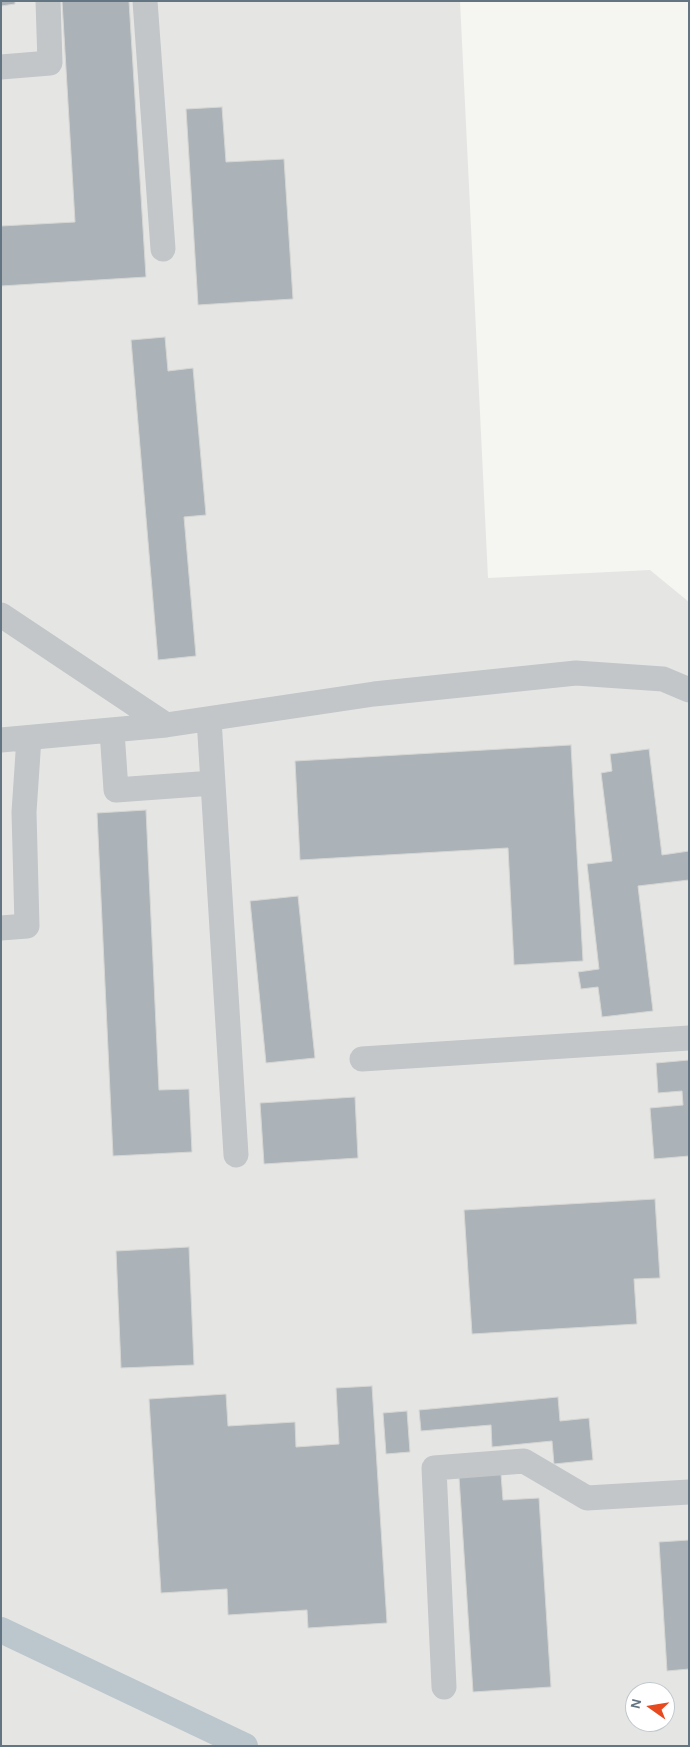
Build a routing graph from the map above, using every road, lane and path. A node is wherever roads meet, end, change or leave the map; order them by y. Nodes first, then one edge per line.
1 (48, 1) edge
2 (145, 1) edge
3 (1, 67) edge
4 (163, 249) dead end
5 (1, 615) edge
6 (689, 690) edge
7 (209, 719) junction
8 (166, 725) junction
9 (112, 730) junction
10 (30, 738) junction
11 (1, 740) edge
12 (213, 783) junction
13 (1, 928) edge
14 (689, 1038) edge
15 (362, 1059) dead end
16 (236, 1156) dead end
17 (689, 1492) edge
18 (444, 1687) dead end

1 - 3 lane
2 - 4 lane
5 - 8 lane
6 - 7 lane
7 - 8 lane
7 - 12 lane
8 - 9 lane
9 - 10 lane
9 - 12 lane
10 - 11 lane
10 - 13 lane
12 - 16 lane
14 - 15 lane
17 - 18 lane

